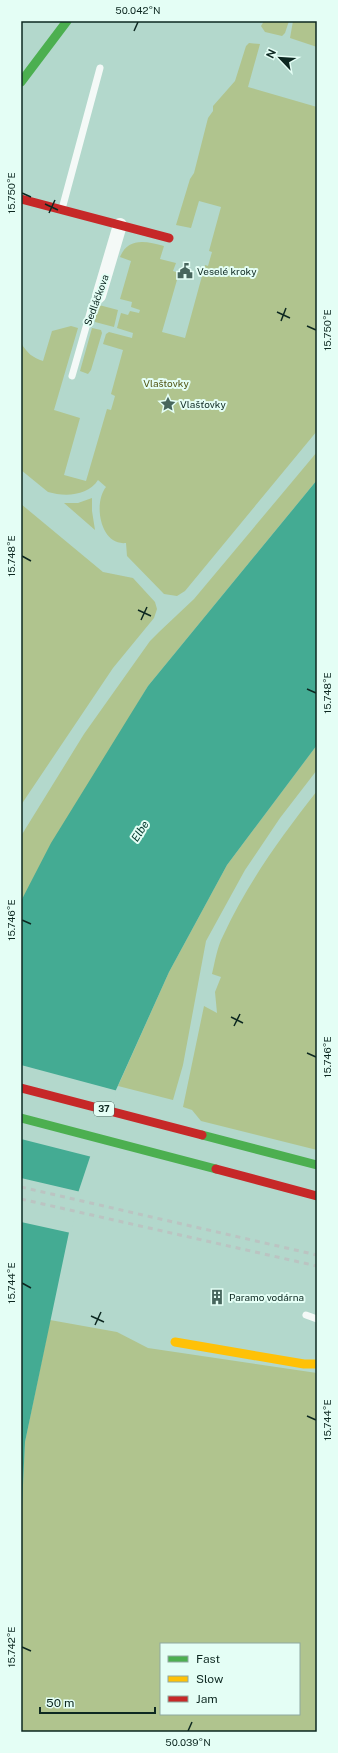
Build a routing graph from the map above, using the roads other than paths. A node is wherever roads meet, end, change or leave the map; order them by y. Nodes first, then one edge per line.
1 (54, 21) edge
2 (65, 24) edge
3 (100, 68) dead end
4 (21, 82) edge
5 (21, 199) edge
6 (62, 209) junction
7 (120, 224) junction
8 (169, 238) dead end
9 (99, 296) joint
10 (72, 376) dead end
11 (21, 1088) edge
12 (21, 1118) edge
13 (317, 1165) edge
14 (317, 1196) edge
15 (306, 1315) dead end
16 (317, 1319) edge
17 (175, 1342) dead end
18 (317, 1364) edge

1 - 2 lane
2 - 4 main road
3 - 6 lane
5 - 6 main road
6 - 7 main road
7 - 8 main road
7 - 9 street, Sedláčkova
9 - 10 lane, Sedláčkova
11 - 13 main road, 37
12 - 14 main road
15 - 16 lane
17 - 18 main road

